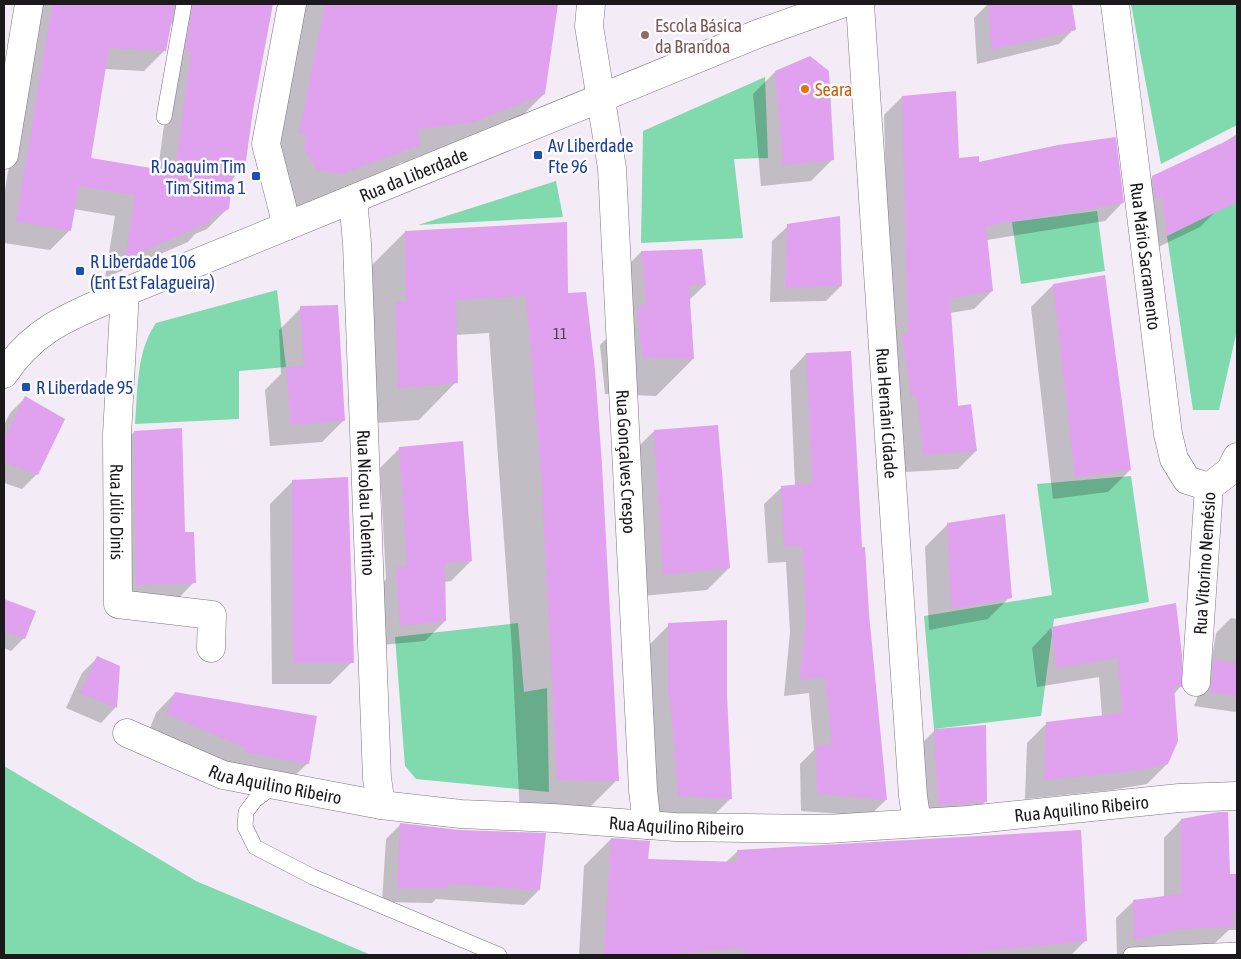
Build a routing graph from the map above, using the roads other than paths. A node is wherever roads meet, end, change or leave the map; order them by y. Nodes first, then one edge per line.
1 (29, 4) edge
2 (184, 4) edge
3 (292, 4) edge
4 (591, 4) edge
5 (841, 4) edge
6 (860, 4) edge
7 (1115, 4) edge
8 (601, 98) junction
9 (164, 117) dead end
10 (4, 155) edge
11 (353, 199) junction
12 (287, 226) junction
13 (125, 292) junction
14 (4, 374) edge
15 (1237, 457) edge
16 (1209, 487) junction
17 (211, 648) dead end
18 (1196, 682) dead end
19 (127, 733) dead end
20 (275, 785) junction
21 (1237, 796) edge
22 (381, 806) junction
23 (917, 823) junction
24 (647, 825) junction
25 (1237, 950) edge
26 (499, 955) edge
27 (1131, 955) edge

1 - 10 street
2 - 9 lane
3 - 12 street
4 - 8 street, Rua Gonçalves Crespo
5 - 8 street, Rua da Liberdade
6 - 23 street, Rua Hernâni Cidade
7 - 16 street, Rua Mário Sacramento
8 - 11 street, Rua da Liberdade
8 - 24 street, Rua Gonçalves Crespo
11 - 12 street, Rua da Liberdade
11 - 22 street, Rua Nicolau Tolentino
12 - 13 street, Rua da Liberdade
13 - 14 street, Rua da Liberdade
13 - 17 street, Rua Júlio Dinis
15 - 16 street, Rua Vitorino Nemésio
16 - 18 street, Rua Vitorino Nemésio
19 - 20 street, Rua Aquilino Ribeiro
20 - 22 street, Rua Aquilino Ribeiro
20 - 26 lane
21 - 23 street, Rua Aquilino Ribeiro
22 - 24 street, Rua Aquilino Ribeiro
23 - 24 street, Rua Aquilino Ribeiro
25 - 27 lane

